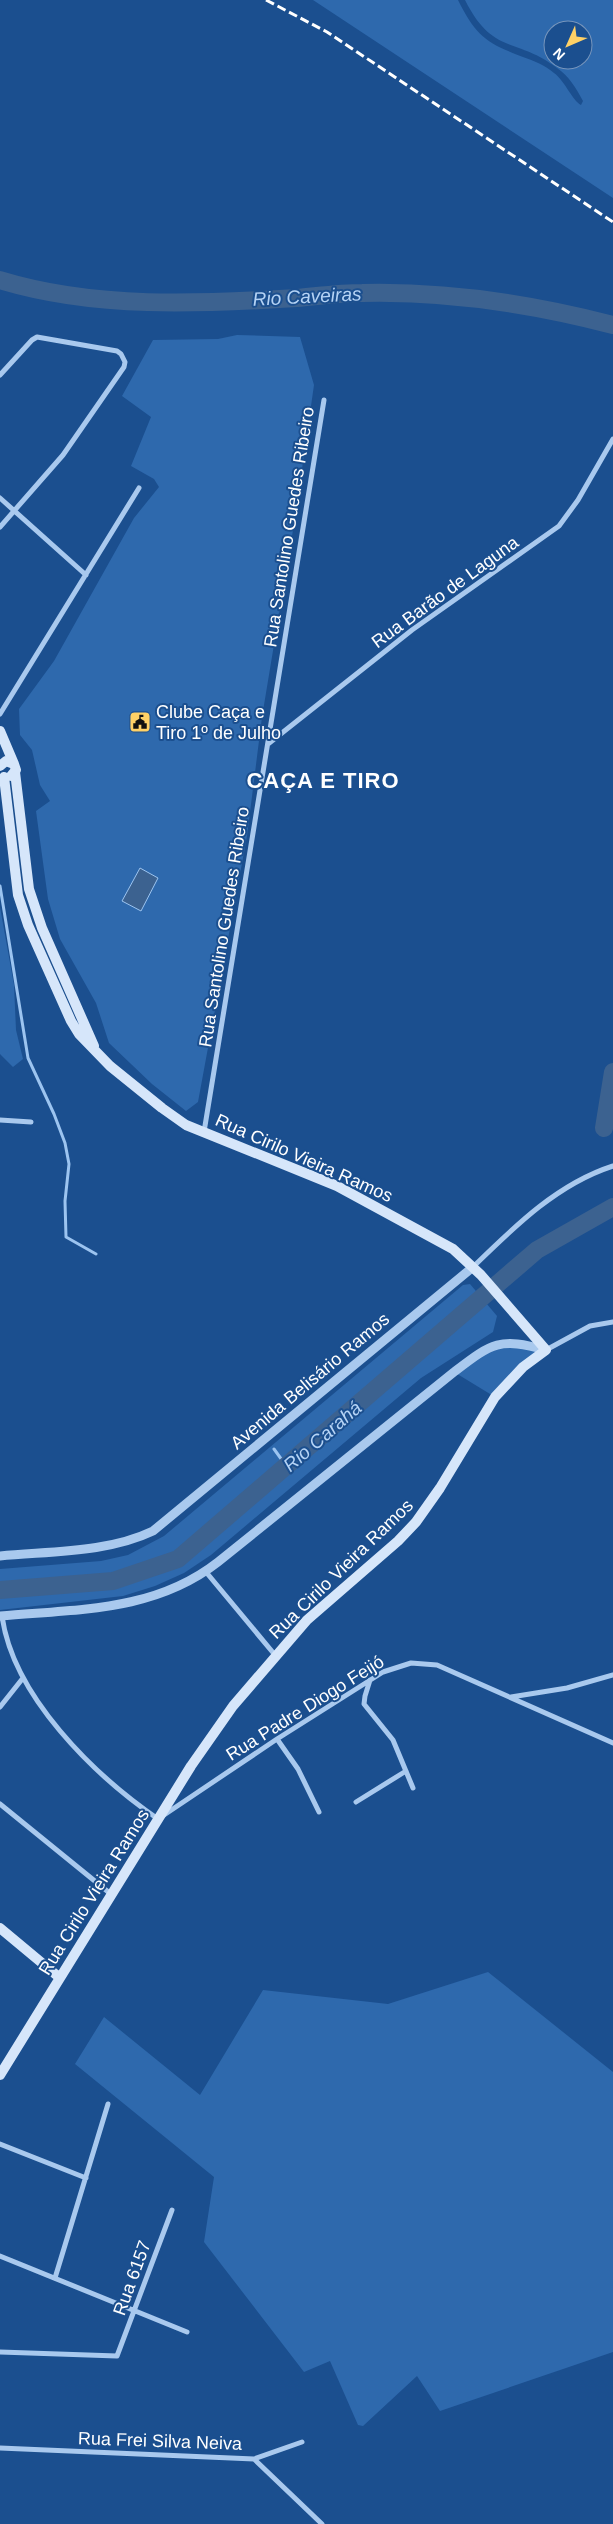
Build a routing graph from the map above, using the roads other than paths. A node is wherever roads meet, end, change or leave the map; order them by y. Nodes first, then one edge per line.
1 (0, 375) edge
2 (324, 400) dead end
3 (613, 439) edge
4 (139, 488) dead end
5 (0, 498) edge
6 (14, 511) junction
7 (0, 527) edge
8 (86, 574) junction
9 (0, 714) edge
10 (0, 731) edge
11 (268, 744) junction
12 (1, 768) edge
13 (15, 768) junction
14 (98, 1054) junction
15 (0, 1120) edge
16 (31, 1122) dead end
17 (204, 1133) junction
18 (613, 1166) edge
19 (473, 1266) junction
20 (613, 1322) edge
21 (546, 1350) junction
22 (0, 1556) edge
23 (206, 1572) junction
24 (1, 1616) edge
25 (275, 1655) junction
26 (613, 1675) edge
27 (23, 1678) junction
28 (371, 1680) junction
29 (512, 1697) junction
30 (0, 1707) edge
31 (277, 1739) junction
32 (613, 1743) edge
33 (406, 1771) junction
34 (413, 1788) dead end
35 (356, 1802) dead end
36 (0, 1804) edge
37 (319, 1812) dead end
38 (158, 1819) junction
39 (112, 1896) junction
40 (0, 1928) edge
41 (60, 1978) junction
42 (0, 2075) edge
43 (108, 2104) dead end
44 (0, 2144) edge
45 (86, 2178) junction
46 (172, 2210) dead end
47 (0, 2256) edge
48 (55, 2278) junction
49 (134, 2311) junction
50 (187, 2332) dead end
51 (0, 2352) edge
52 (302, 2442) dead end
53 (0, 2448) edge
54 (254, 2459) junction
55 (322, 2524) edge

1 - 6 street
2 - 11 street, Rua Santolino Guedes Ribeiro
3 - 11 street, Rua Barão de Laguna
4 - 8 street
5 - 6 street
6 - 7 street
6 - 8 street
8 - 9 street
10 - 13 main road, Rua Cirilo Vieira Ramos
11 - 17 street, Rua Santolino Guedes Ribeiro
12 - 13 main road
12 - 13 main road
12 - 14 main road, Rua Cirilo Vieira Ramos
13 - 14 main road, Rua Cirilo Vieira Ramos
14 - 17 main road, Rua Cirilo Vieira Ramos
15 - 16 street
17 - 19 main road, Rua Cirilo Vieira Ramos
18 - 19 street, Avenida Belisário Ramos
19 - 21 main road, Rua Cirilo Vieira Ramos
19 - 22 street, Avenida Belisário Ramos
20 - 21 street
21 - 23 street
21 - 25 main road, Rua Cirilo Vieira Ramos
23 - 24 street
23 - 25 street
24 - 27 street
25 - 38 main road, Rua Cirilo Vieira Ramos
26 - 29 street
27 - 30 street
27 - 38 street
28 - 29 street, Rua Padre Diogo Feijó
28 - 31 street, Rua Padre Diogo Feijó
28 - 33 street
29 - 32 street, Rua Padre Diogo Feijó
31 - 37 street
31 - 38 street, Rua Padre Diogo Feijó
33 - 34 street
33 - 35 street
36 - 39 street
38 - 39 main road, Rua Cirilo Vieira Ramos
39 - 41 main road, Rua Cirilo Vieira Ramos
40 - 41 main road
41 - 42 main road, Rua Cirilo Vieira Ramos
43 - 45 street
44 - 45 street
45 - 48 street
46 - 49 street, Rua 6157
47 - 48 street
48 - 49 street
49 - 50 street
49 - 51 street, Rua 6157
52 - 54 street
53 - 54 street, Rua Frei Silva Neiva
54 - 55 street, Rua Frei Silva Neiva

